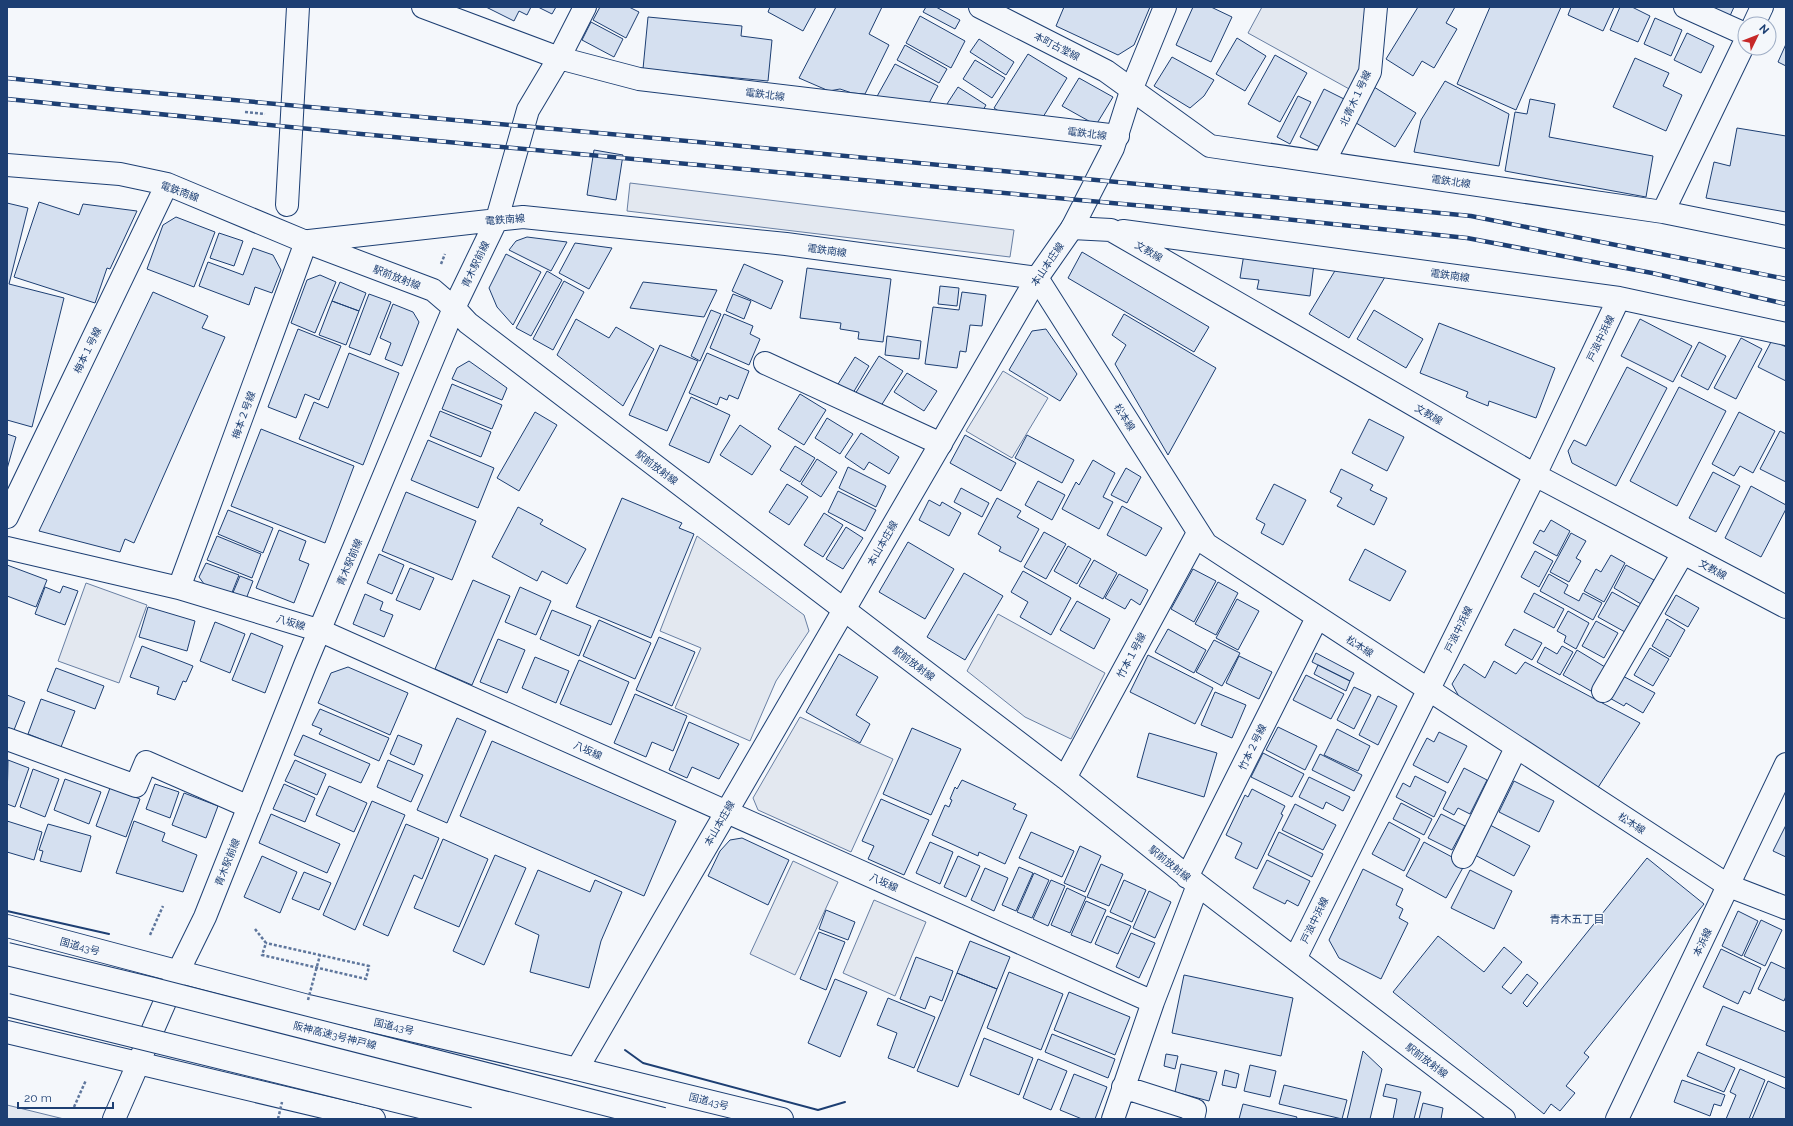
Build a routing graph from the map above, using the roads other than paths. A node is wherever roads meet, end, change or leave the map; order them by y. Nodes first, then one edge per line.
1 (298, 7) edge
2 (423, 7) edge
3 (584, 7) edge
4 (980, 7) edge
5 (1165, 7) edge
6 (1376, 7) edge
7 (1685, 7) edge
8 (1737, 30) edge
9 (1738, 56) edge
10 (559, 58) junction
11 (1132, 88) junction
12 (1118, 136) junction
13 (1324, 162) junction
14 (7, 165) edge
15 (167, 184) junction
16 (287, 205) dead end
17 (1663, 212) junction
18 (497, 219) junction
19 (1072, 228) junction
20 (1112, 230) junction
21 (1786, 237) edge
22 (306, 242) junction
23 (1037, 278) junction
24 (1619, 298) junction
25 (454, 308) junction
26 (1786, 334) edge
27 (765, 363) dead end
28 (941, 444) junction
29 (1534, 475) junction
30 (7, 517) edge
31 (1198, 533) junction
32 (7, 548) edge
33 (1683, 553) junction
34 (179, 588) junction
35 (1786, 607) edge
36 (844, 610) junction
37 (1316, 618) junction
38 (320, 631) junction
39 (1428, 691) junction
40 (1603, 691) dead end
41 (7, 739) edge
42 (1516, 748) junction
43 (1786, 764) edge
44 (1065, 778) junction
45 (249, 807) junction
46 (726, 811) junction
47 (1463, 857) dead end
48 (1193, 881) junction
49 (1729, 886) junction
50 (1786, 908) edge
51 (7, 926) edge
52 (7, 954) edge
53 (1295, 959) junction
54 (178, 972) junction
55 (1153, 1002) junction
56 (7, 1005) edge
57 (7, 1032) edge
58 (138, 1063) junction
59 (576, 1069) junction
60 (1124, 1087) junction
61 (114, 1119) edge
62 (374, 1119) edge
63 (468, 1119) edge
64 (663, 1119) edge
65 (782, 1119) edge
66 (1113, 1119) edge
67 (1193, 1119) edge
68 (1504, 1119) edge
69 (1617, 1119) edge

1 - 16 main road
2 - 10 main road, 電鉄北線
3 - 10 main road, 青木駅前線
4 - 11 main road, 本町古堂線
5 - 11 main road, 本山本庄線
6 - 13 main road, 北青木１号線
7 - 8 main road
9 - 17 main road
10 - 12 main road, 電鉄北線
10 - 18 main road, 青木駅前線
11 - 12 main road, 本山本庄線
11 - 13 main road, 電鉄北線
12 - 19 main road, 本山本庄線
13 - 17 main road, 電鉄北線
14 - 15 main road, 電鉄南線
15 - 22 main road, 電鉄南線
15 - 30 main road, 梅本１号線
17 - 21 main road, 電鉄北線
18 - 22 main road, 電鉄南線
18 - 23 main road, 電鉄南線
18 - 25 main road, 青木駅前線
19 - 20 main road, 文教線
19 - 23 main road, 本山本庄線
20 - 24 main road, 電鉄南線
20 - 29 main road, 文教線
22 - 25 main road, 駅前放射線
22 - 34 main road, 梅本２号線
23 - 28 main road, 本山本庄線
23 - 31 main road, 松本線
24 - 26 main road, 電鉄南線
24 - 29 main road, 戸浪中浜線
25 - 36 main road, 駅前放射線
25 - 38 main road, 青木駅前線
27 - 28 main road
28 - 36 main road, 本山本庄線
29 - 33 main road, 文教線
29 - 39 main road, 戸浪中浜線
31 - 37 main road, 松本線
31 - 44 main road, 竹本１号線
32 - 34 main road, 八坂線
33 - 35 main road, 文教線
33 - 40 main road
34 - 38 main road, 八坂線
36 - 44 main road, 駅前放射線
36 - 46 main road, 本山本庄線
37 - 39 main road, 松本線
37 - 48 main road, 竹本２号線
38 - 45 main road, 青木駅前線
38 - 46 main road, 八坂線
39 - 42 main road, 松本線
39 - 53 main road, 戸浪中浜線
41 - 45 main road
42 - 47 main road
42 - 49 main road, 松本線
43 - 49 main road, 本浜線
44 - 48 main road, 駅前放射線
45 - 54 main road, 青木駅前線
46 - 55 main road, 八坂線
46 - 59 main road, 本山本庄線
48 - 53 main road, 駅前放射線
48 - 55 main road
49 - 50 main road, 松本線
49 - 69 main road, 本浜線
51 - 54 main road, 国道43号
52 - 64 main road, 阪神高速3号神戸線, bridge
53 - 68 main road, 駅前放射線
54 - 58 main road, 青木駅前線
54 - 59 main road, 国道43号
55 - 60 main road
56 - 63 main road, bridge
57 - 58 main road
58 - 61 main road, 青木駅前線
58 - 62 main road
59 - 65 main road, 国道43号
60 - 66 main road
60 - 67 main road

